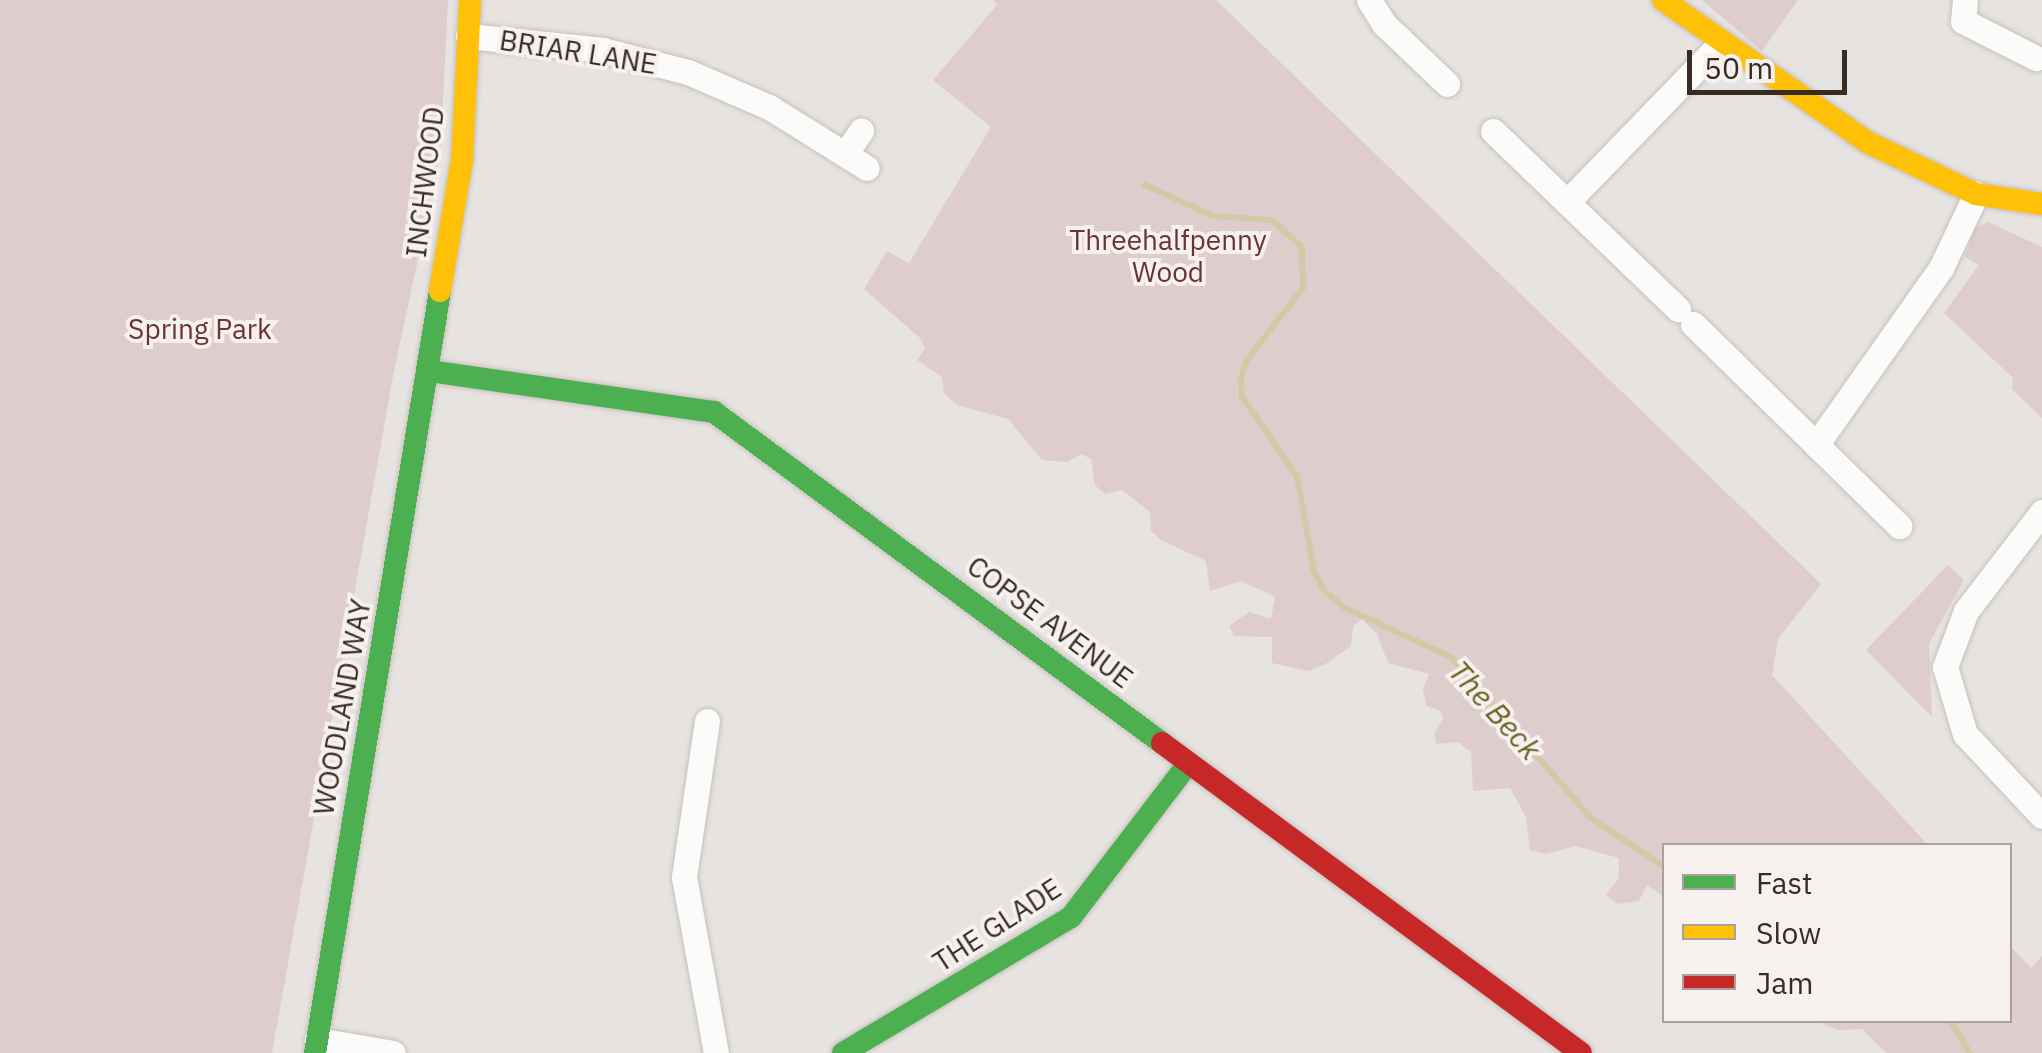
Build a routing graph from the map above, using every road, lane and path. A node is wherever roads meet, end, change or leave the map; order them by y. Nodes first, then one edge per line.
1 (470, 0) edge
2 (1369, 0) edge
3 (1664, 0) edge
4 (1965, 0) edge
5 (468, 36) junction
6 (1719, 44) junction
7 (2036, 58) dead end
8 (1447, 84) dead end
9 (860, 131) dead end
10 (1493, 131) dead end
11 (1976, 194) junction
12 (1567, 202) junction
13 (2042, 204) edge
14 (429, 371) junction
15 (1816, 446) junction
16 (2042, 512) edge
17 (1898, 526) dead end
18 (706, 721) dead end
19 (1188, 764) junction
20 (2042, 816) edge
21 (316, 1046) edge
22 (393, 1053) edge
23 (716, 1053) edge
24 (843, 1053) edge
25 (1581, 1053) edge

1 - 5 street, INCHWOOD
2 - 8 street
3 - 6 street
4 - 7 street
5 - 9 street, BRIAR LANE
5 - 14 street, INCHWOOD
6 - 11 street
6 - 12 street
10 - 12 street
11 - 13 street
11 - 15 street
12 - 15 street
14 - 19 street, COPSE AVENUE
14 - 21 street, WOODLAND WAY
15 - 17 street
16 - 20 street
18 - 23 street
19 - 24 street, THE GLADE
19 - 25 street, COPSE AVENUE
21 - 22 street

